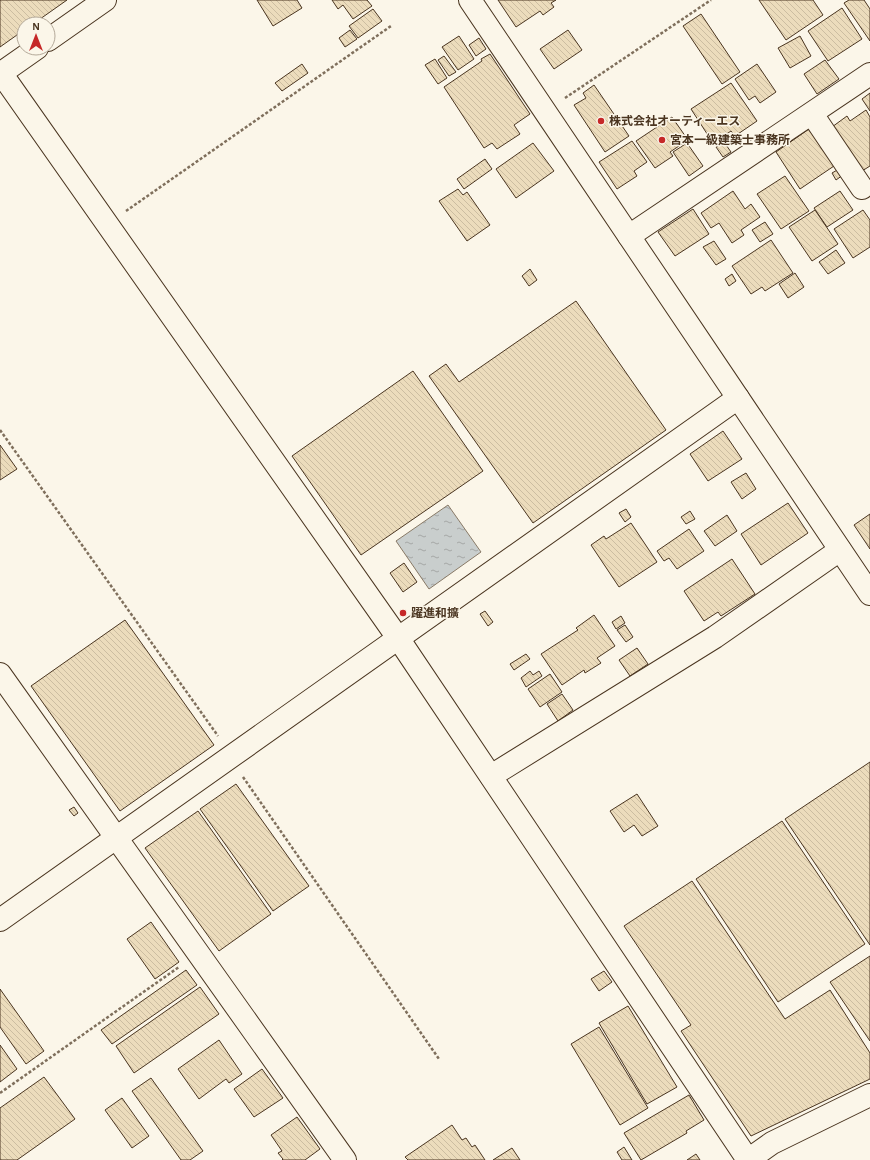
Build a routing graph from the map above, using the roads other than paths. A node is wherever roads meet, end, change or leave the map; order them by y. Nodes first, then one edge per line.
1 (105, 0) edge
2 (470, 0) edge
3 (56, 34) edge
4 (25, 56) edge
5 (1, 73) edge
6 (870, 74) edge
7 (812, 114) junction
8 (862, 188) dead end
9 (629, 236) junction
10 (738, 398) junction
11 (840, 550) junction
12 (870, 594) edge
13 (398, 638) junction
14 (0, 674) edge
15 (491, 776) junction
16 (116, 838) junction
17 (0, 920) edge
18 (870, 1095) edge
19 (345, 1160) edge
20 (748, 1160) edge

1 - 3 street
2 - 9 street
4 - 5 street
5 - 13 street
6 - 7 street
7 - 8 street
7 - 9 street
9 - 10 street
10 - 11 street
10 - 13 street
11 - 12 street
11 - 15 street
13 - 15 street
13 - 16 street
14 - 16 street
15 - 20 street
16 - 17 street
16 - 19 street
18 - 20 street

